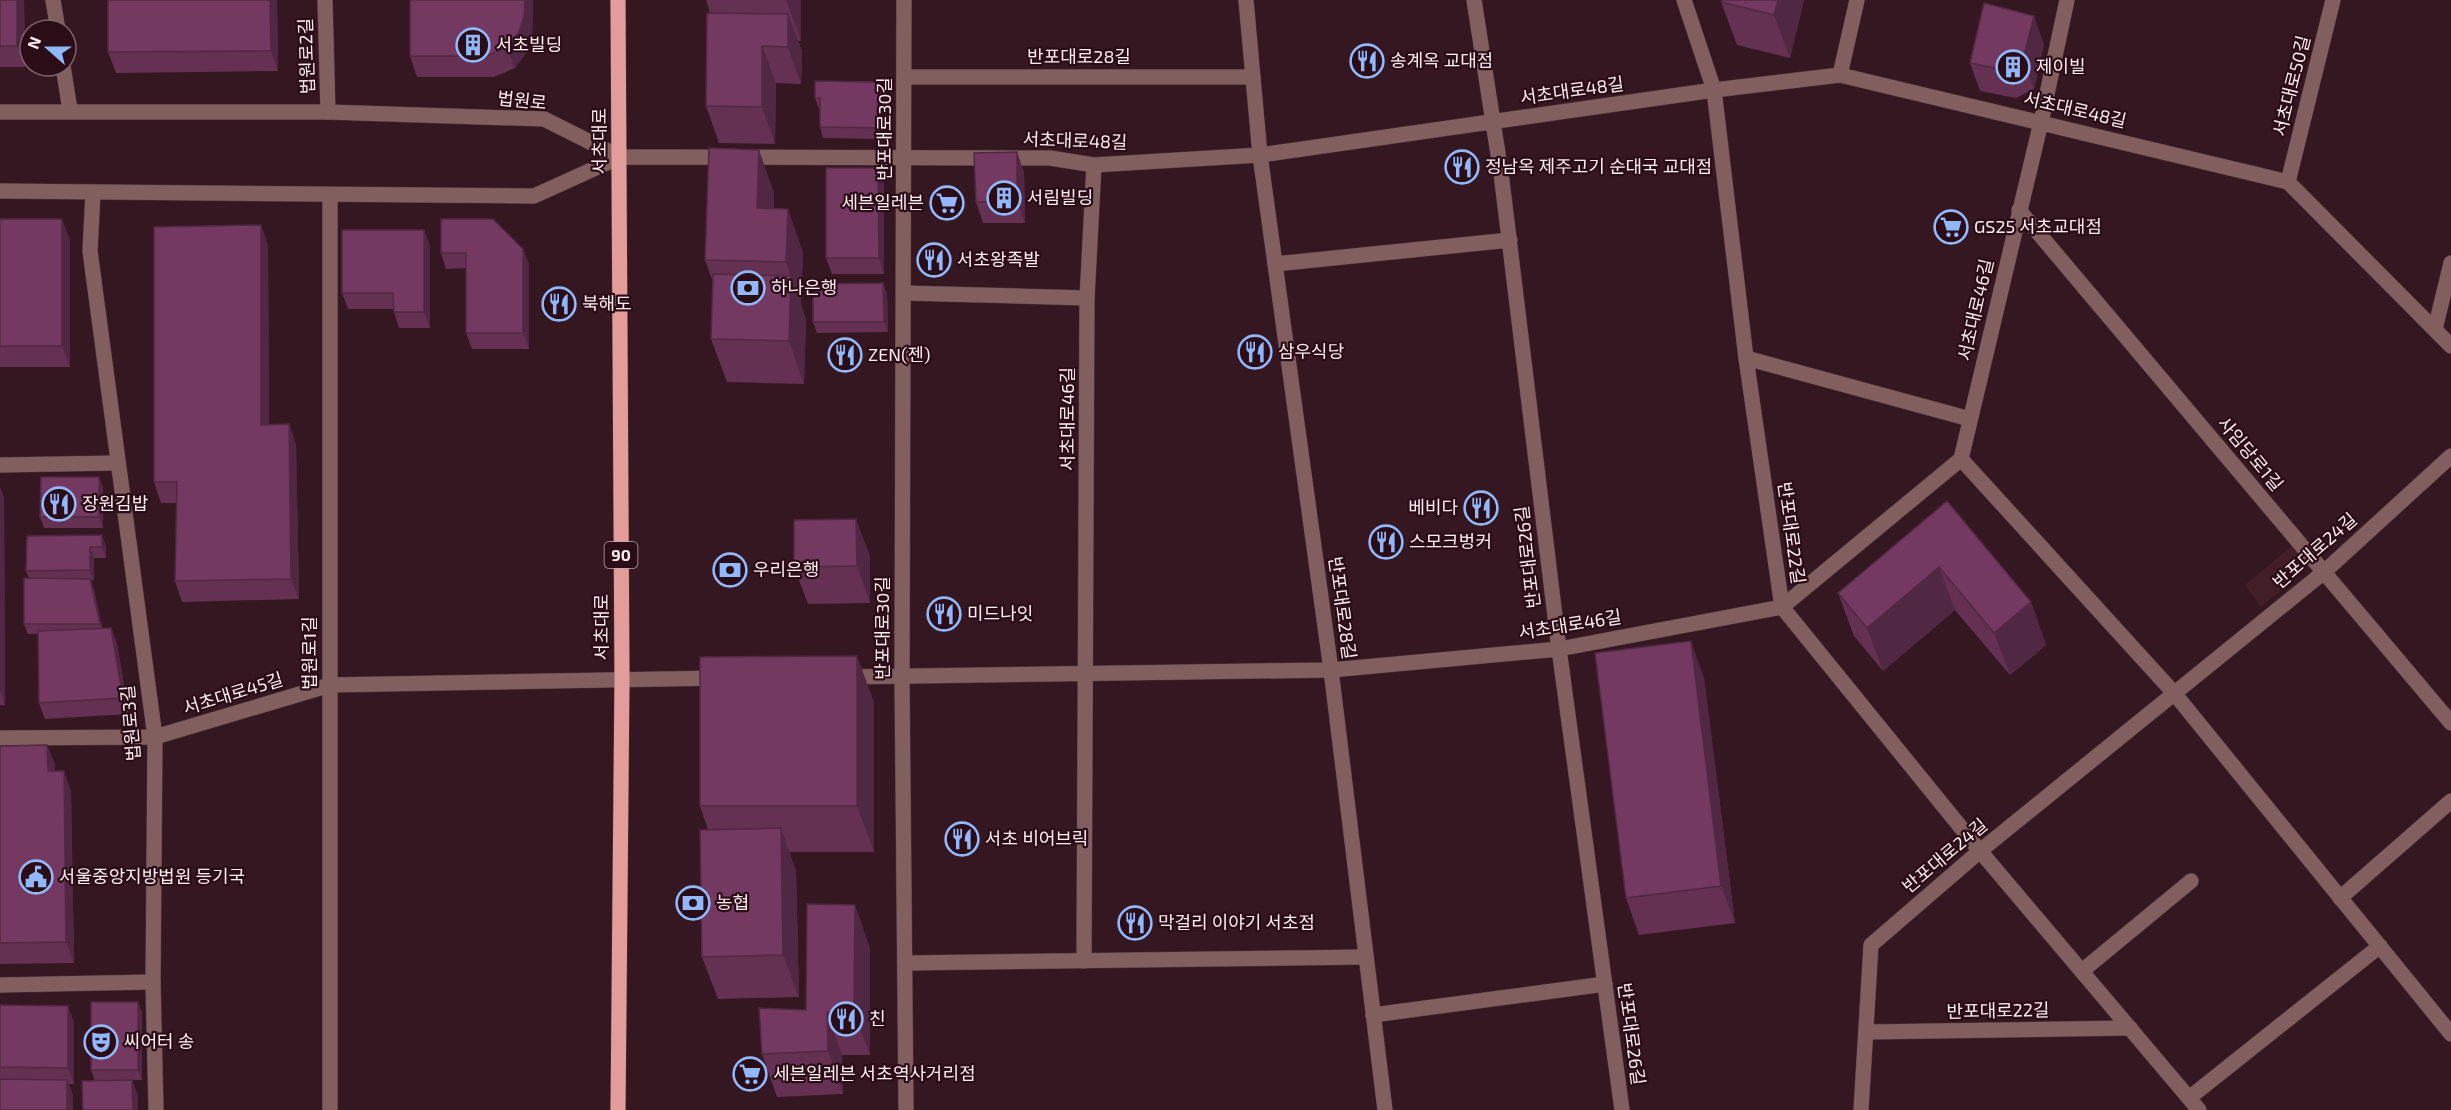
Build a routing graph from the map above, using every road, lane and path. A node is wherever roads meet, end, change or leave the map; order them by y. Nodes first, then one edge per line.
1 (53, 0) edge
2 (325, 0) edge
3 (618, 0) edge
4 (904, 0) edge
5 (1246, 0) edge
6 (1474, 0) edge
7 (1684, 0) edge
8 (1857, 0) edge
9 (2067, 0) edge
10 (2333, 0) edge
11 (56, 18) edge
12 (1840, 75) junction
13 (904, 77) junction
14 (1253, 77) junction
15 (65, 78) edge
16 (1714, 90) junction
17 (70, 110) junction
18 (0, 112) edge
19 (328, 112) junction
20 (1492, 122) junction
21 (2041, 122) junction
22 (1260, 155) junction
23 (620, 158) junction
24 (905, 158) junction
25 (1094, 165) junction
26 (2288, 182) junction
27 (0, 191) edge
28 (93, 192) junction
29 (330, 196) junction
30 (2019, 210) junction
31 (1510, 240) junction
32 (2451, 263) edge
33 (1275, 264) junction
34 (904, 293) junction
35 (1087, 298) junction
36 (2434, 329) junction
37 (2451, 346) edge
38 (1746, 358) junction
39 (1970, 419) junction
40 (2451, 456) edge
41 (1961, 459) junction
42 (118, 462) junction
43 (0, 465) edge
44 (2324, 572) junction
45 (1782, 607) junction
46 (1559, 649) junction
47 (1331, 670) junction
48 (1088, 673) junction
49 (902, 676) junction
50 (832, 677) edge
51 (738, 678) edge
52 (622, 679) junction
53 (330, 685) junction
54 (2174, 693) junction
55 (2451, 723) edge
56 (155, 737) junction
57 (0, 738) edge
58 (2451, 801) edge
59 (1980, 851) junction
60 (2191, 881) dead end
61 (2340, 898) junction
62 (2380, 946) junction
63 (1366, 957) junction
64 (1084, 961) junction
65 (904, 963) junction
66 (2082, 971) junction
67 (153, 982) junction
68 (1605, 984) junction
69 (0, 985) edge
70 (1373, 1015) junction
71 (2130, 1028) junction
72 (1866, 1032) junction
73 (2451, 1034) edge
74 (2189, 1098) junction
75 (156, 1110) edge
76 (330, 1110) edge
77 (618, 1110) edge
78 (906, 1110) edge
79 (1385, 1110) edge
80 (1622, 1110) edge
81 (1861, 1110) edge
82 (2199, 1110) edge

1 - 11 street
2 - 19 street, 법원로2길
3 - 23 main road, 서초대로 / 90
4 - 13 street, 반포대로30길
5 - 14 street, 반포대로28길
6 - 20 street, 반포대로26길
7 - 16 street, 반포대로22길
8 - 12 street
9 - 21 street, 서초대로46길
10 - 26 street, 서초대로50길
12 - 16 street, 서초대로48길
12 - 21 street, 서초대로48길
13 - 14 street, 반포대로28길
13 - 24 street, 반포대로30길
14 - 22 street, 반포대로28길
15 - 17 street
16 - 20 street, 서초대로48길
16 - 38 street, 반포대로22길
17 - 18 street, 법원로
17 - 19 street, 법원로
19 - 23 street, 법원로
20 - 22 street, 서초대로48길
20 - 31 street, 반포대로26길
21 - 26 street, 서초대로48길
21 - 30 street, 서초대로46길
22 - 25 street, 서초대로48길
22 - 33 street, 반포대로28길
23 - 24 street, 서초대로48길
23 - 29 street
23 - 52 main road, 서초대로 / 90
24 - 25 street, 서초대로48길
24 - 34 street, 반포대로30길
25 - 35 street, 서초대로46길
26 - 36 street
27 - 28 street
28 - 29 street
28 - 42 street, 법원로3길
29 - 53 street, 법원로1길
30 - 39 street, 서초대로46길
30 - 44 street, 사임당로1길
31 - 33 street
31 - 46 street, 반포대로26길
32 - 36 street
33 - 47 street, 반포대로28길
34 - 35 street
34 - 49 street, 반포대로30길
35 - 48 street, 서초대로46길
36 - 37 street
38 - 39 street
38 - 45 street, 반포대로22길
39 - 41 street, 서초대로46길
40 - 44 street, 반포대로24길
41 - 45 street, 서초대로46길
41 - 54 street
42 - 43 street
42 - 56 street, 법원로3길
44 - 54 street, 반포대로24길
44 - 55 street, 사임당로1길
45 - 46 street, 서초대로46길
45 - 59 street, 반포대로22길
46 - 47 street, 서초대로46길
46 - 68 street, 반포대로26길
47 - 48 street, 서초대로46길
47 - 63 street, 반포대로28길
48 - 49 street, 서초대로46길
48 - 64 street, 서초대로46길
49 - 50 street, 서초대로46길
49 - 65 street, 반포대로30길
51 - 52 street
52 - 53 street, 서초대로45길
52 - 77 main road, 서초대로 / 90
53 - 56 street, 서초대로45길
53 - 76 street, 법원로1길
54 - 59 street, 반포대로24길
54 - 61 street
56 - 57 street, 서초대로45길
56 - 67 street, 법원로3길
58 - 61 street
59 - 66 street, 반포대로22길
59 - 72 street, 반포대로24길
60 - 66 street
61 - 62 street
62 - 73 street
62 - 74 street
63 - 64 street
63 - 70 street, 반포대로28길
64 - 65 street
65 - 78 street, 반포대로30길
66 - 71 street, 반포대로22길
67 - 69 street
67 - 75 street, 법원로3길
68 - 70 street
68 - 80 street, 반포대로26길
70 - 79 street, 반포대로28길
71 - 72 street, 반포대로22길
71 - 74 street, 반포대로22길
72 - 81 street, 반포대로24길
74 - 82 street, 반포대로22길

